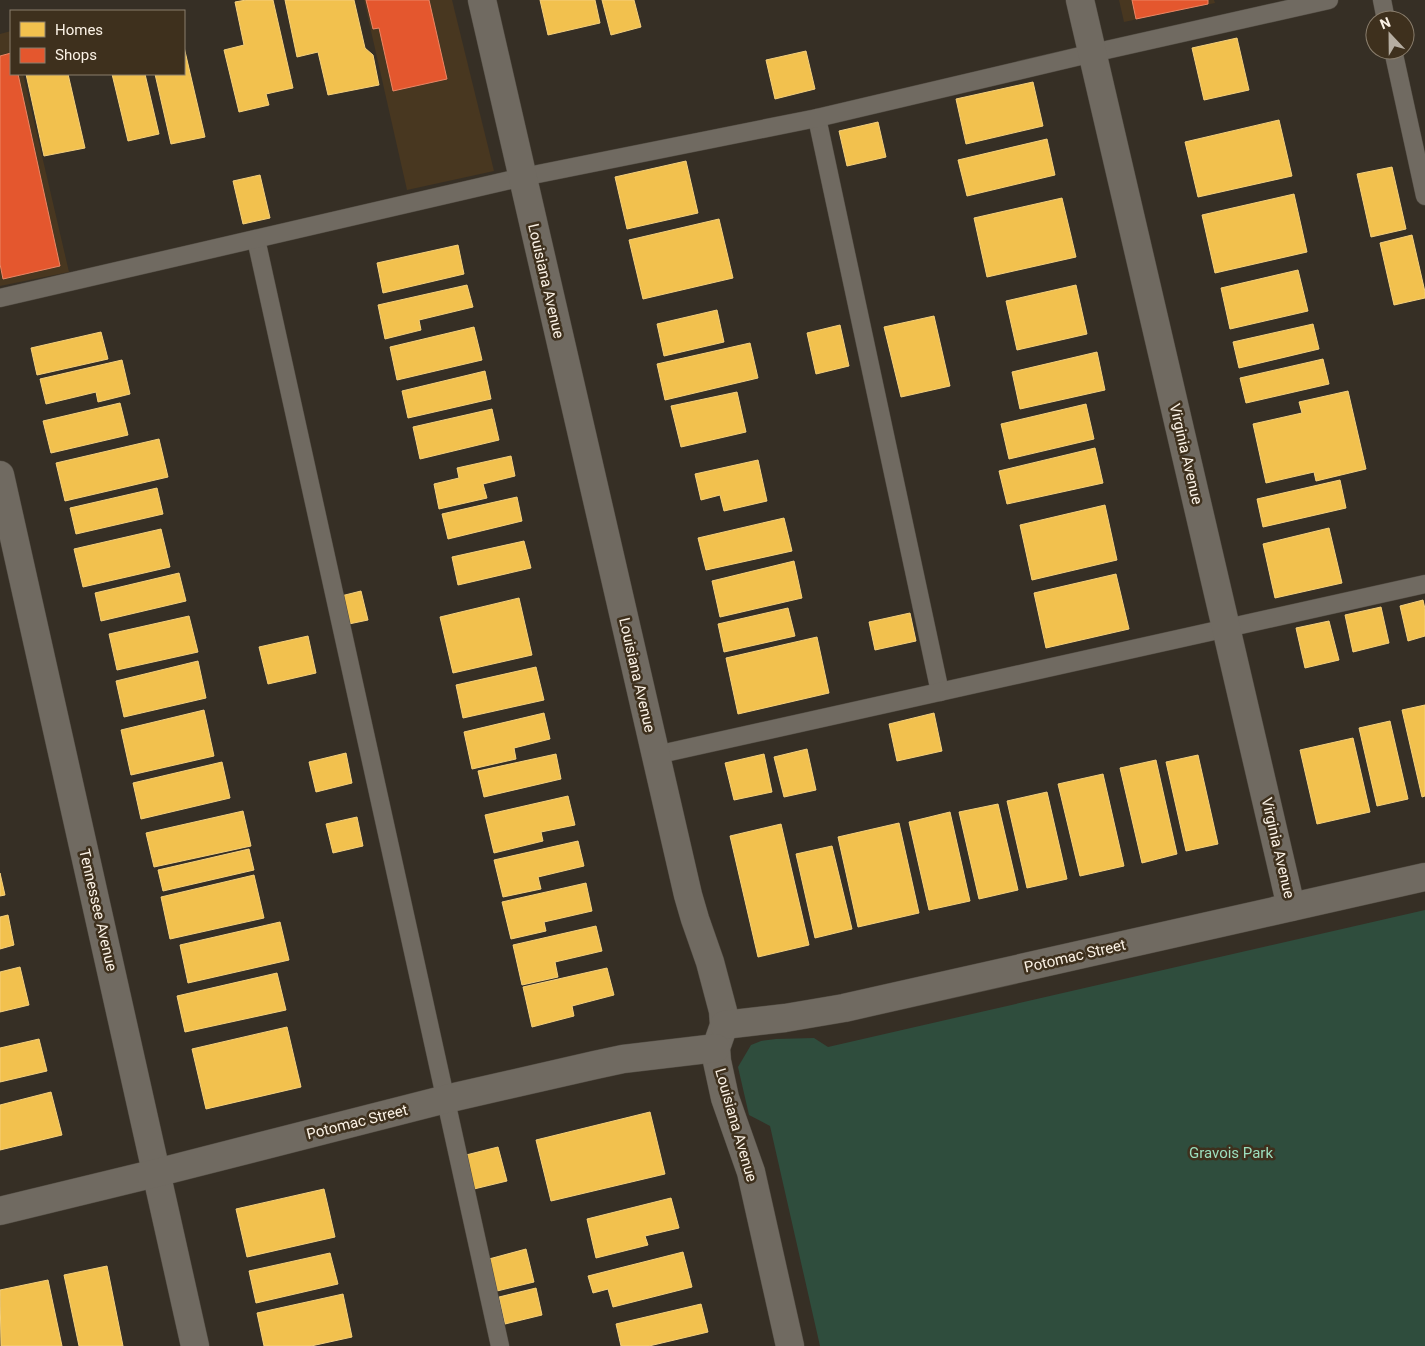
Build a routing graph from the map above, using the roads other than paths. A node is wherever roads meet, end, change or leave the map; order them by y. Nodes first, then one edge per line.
1 (482, 0) edge
2 (1080, 0) edge
3 (1329, 0) edge
4 (1093, 53) junction
5 (1395, 60) edge
6 (817, 118) junction
7 (523, 177) junction
8 (1425, 196) edge
9 (256, 239) junction
10 (0, 298) edge
11 (0, 475) edge
12 (1425, 584) edge
13 (1226, 628) junction
14 (940, 692) junction
15 (656, 755) junction
16 (1425, 877) edge
17 (1291, 908) junction
18 (720, 1036) junction
19 (446, 1099) junction
20 (156, 1173) junction
21 (0, 1211) edge
22 (195, 1346) edge
23 (500, 1346) edge
24 (790, 1346) edge

1 - 7 street, Louisiana Avenue
2 - 4 street, Virginia Avenue
3 - 4 lane
4 - 6 lane
4 - 13 street, Virginia Avenue
5 - 8 lane
6 - 7 lane
6 - 14 lane
7 - 9 lane
7 - 15 street, Louisiana Avenue
9 - 10 lane
9 - 19 lane
11 - 20 street, Tennessee Avenue
12 - 13 lane
13 - 14 lane
13 - 17 street, Virginia Avenue
14 - 15 lane
15 - 18 street, Louisiana Avenue
16 - 17 street, Potomac Street
17 - 18 street, Potomac Street
18 - 19 street, Potomac Street
18 - 24 street, Louisiana Avenue
19 - 20 street, Potomac Street
19 - 23 lane
20 - 21 street, Potomac Street
20 - 22 street, Tennessee Avenue

